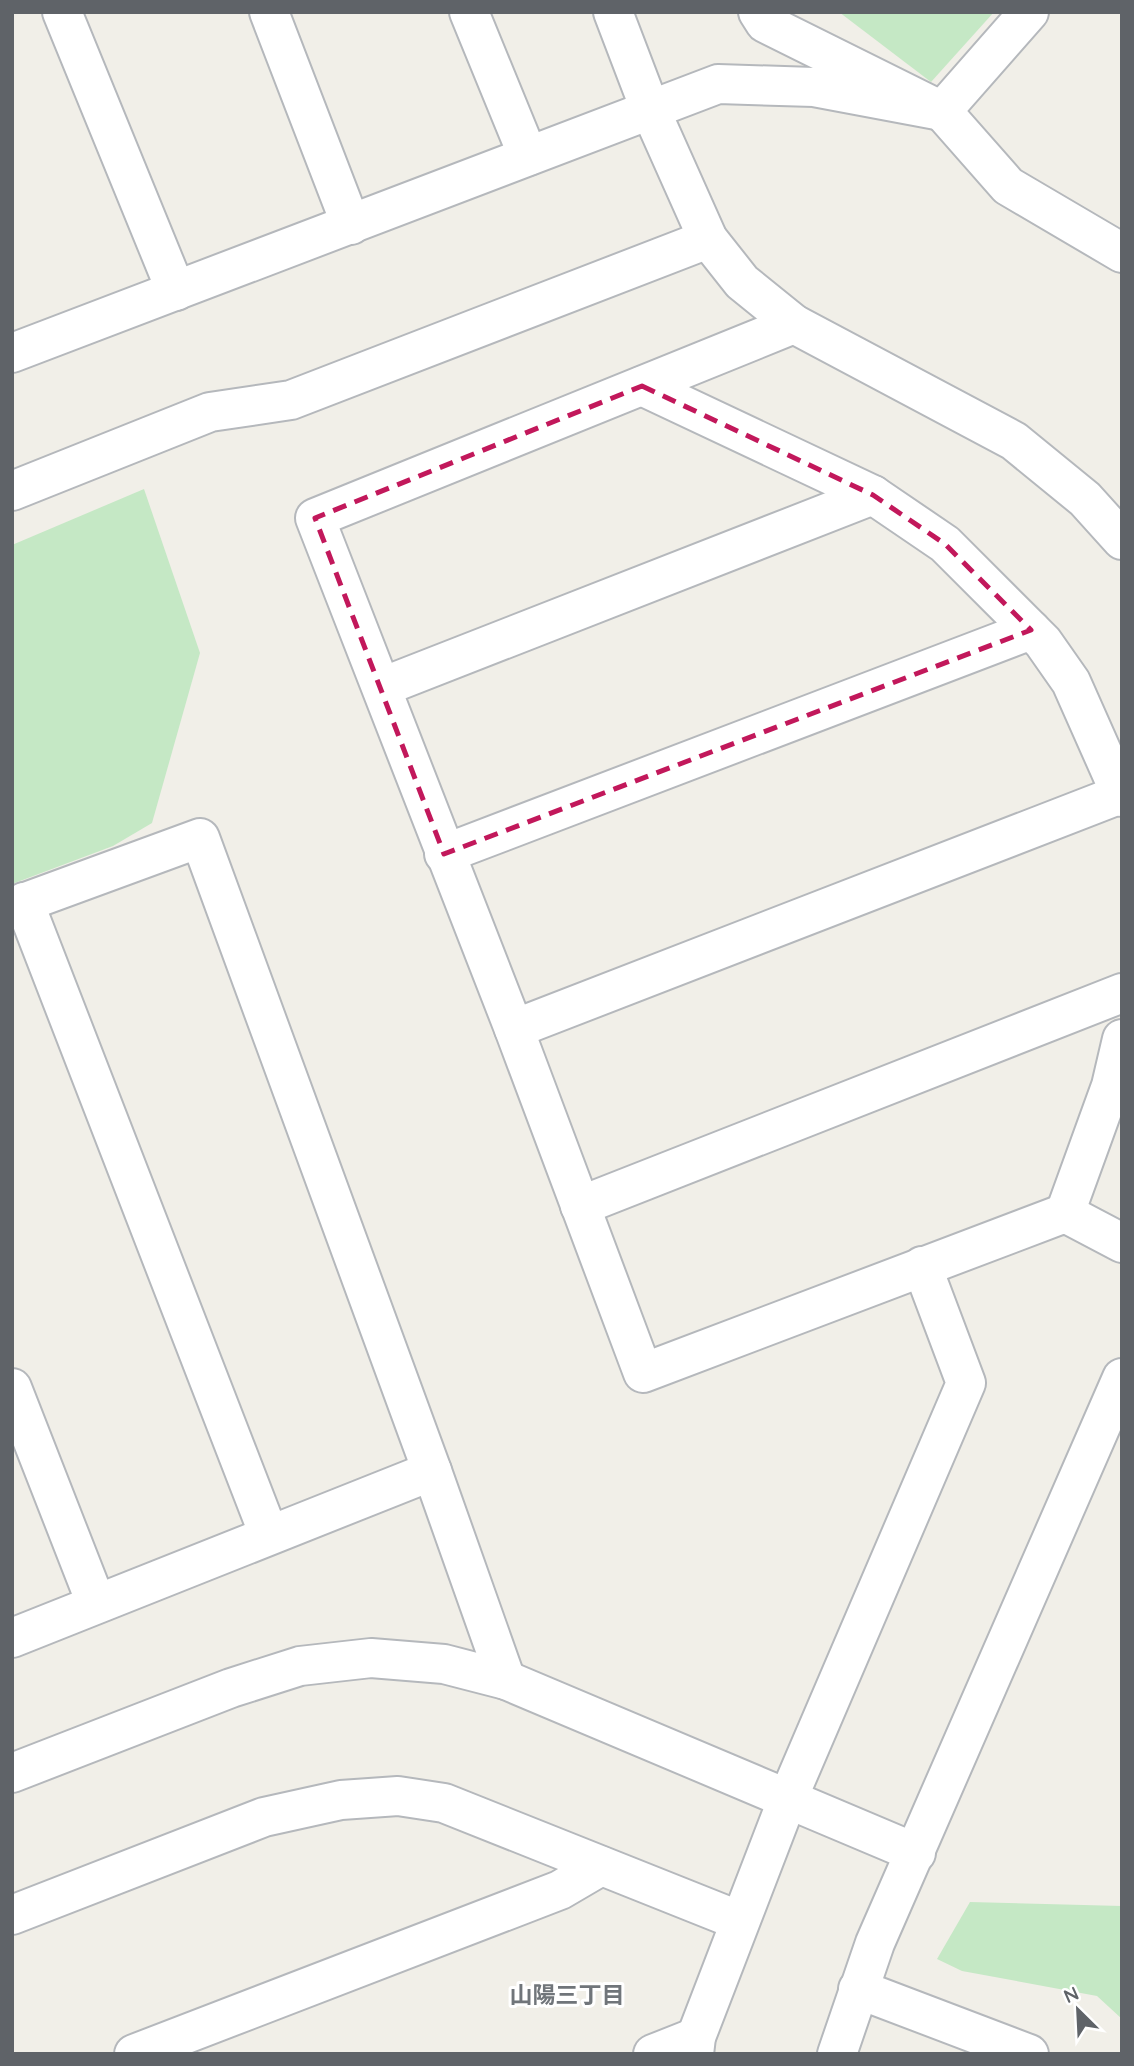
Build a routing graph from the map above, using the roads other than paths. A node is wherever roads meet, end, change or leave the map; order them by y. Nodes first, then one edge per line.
1 (62, 12) edge
2 (269, 12) edge
3 (469, 12) edge
4 (613, 12) edge
5 (758, 12) edge
6 (1030, 12) edge
7 (650, 109) junction
8 (942, 111) junction
9 (528, 156) junction
10 (351, 225) junction
11 (708, 239) junction
12 (1122, 253) edge
13 (176, 291) junction
14 (794, 324) junction
15 (12, 353) edge
16 (642, 386) junction
17 (12, 491) edge
18 (873, 495) junction
19 (1122, 540) edge
20 (1031, 630) junction
21 (382, 687) junction
22 (1121, 796) edge
23 (444, 854) junction
24 (18, 904) edge
25 (1122, 993) edge
26 (514, 1029) junction
27 (1122, 1039) edge
28 (580, 1206) junction
29 (1065, 1213) junction
30 (1122, 1243) edge
31 (922, 1266) junction
32 (1122, 1378) edge
33 (12, 1388) edge
34 (432, 1471) junction
35 (269, 1535) junction
36 (96, 1603) junction
37 (12, 1638) edge
38 (506, 1680) junction
39 (12, 1773) edge
40 (788, 1798) junction
41 (916, 1853) junction
42 (601, 1866) junction
43 (12, 1915) edge
44 (740, 1921) junction
45 (859, 1989) junction
46 (695, 2045) edge
47 (134, 2054) edge
48 (653, 2054) edge
49 (838, 2054) edge
50 (1028, 2054) edge

1 - 13 street
2 - 10 street
3 - 9 street
4 - 7 street
5 - 8 street
6 - 8 street
7 - 8 street
7 - 9 street
7 - 11 street
8 - 12 street
9 - 10 street
10 - 13 street
11 - 14 street
11 - 17 street
13 - 15 street
14 - 16 street
14 - 19 street
16 - 18 street
16 - 21 street
18 - 20 street
18 - 21 street
20 - 22 street
20 - 23 street
21 - 23 street
22 - 26 street
23 - 26 street
24 - 34 street
24 - 35 street
25 - 28 street
26 - 28 street
27 - 29 street
28 - 31 street
29 - 30 street
29 - 31 street
31 - 40 street
32 - 41 street
33 - 36 street
34 - 35 street
34 - 38 street
35 - 36 street
36 - 37 street
38 - 39 street
38 - 40 street
40 - 41 street
40 - 44 street
41 - 45 street
42 - 43 street
42 - 44 street
42 - 47 street
44 - 46 street
45 - 49 street
45 - 50 street
46 - 48 street

